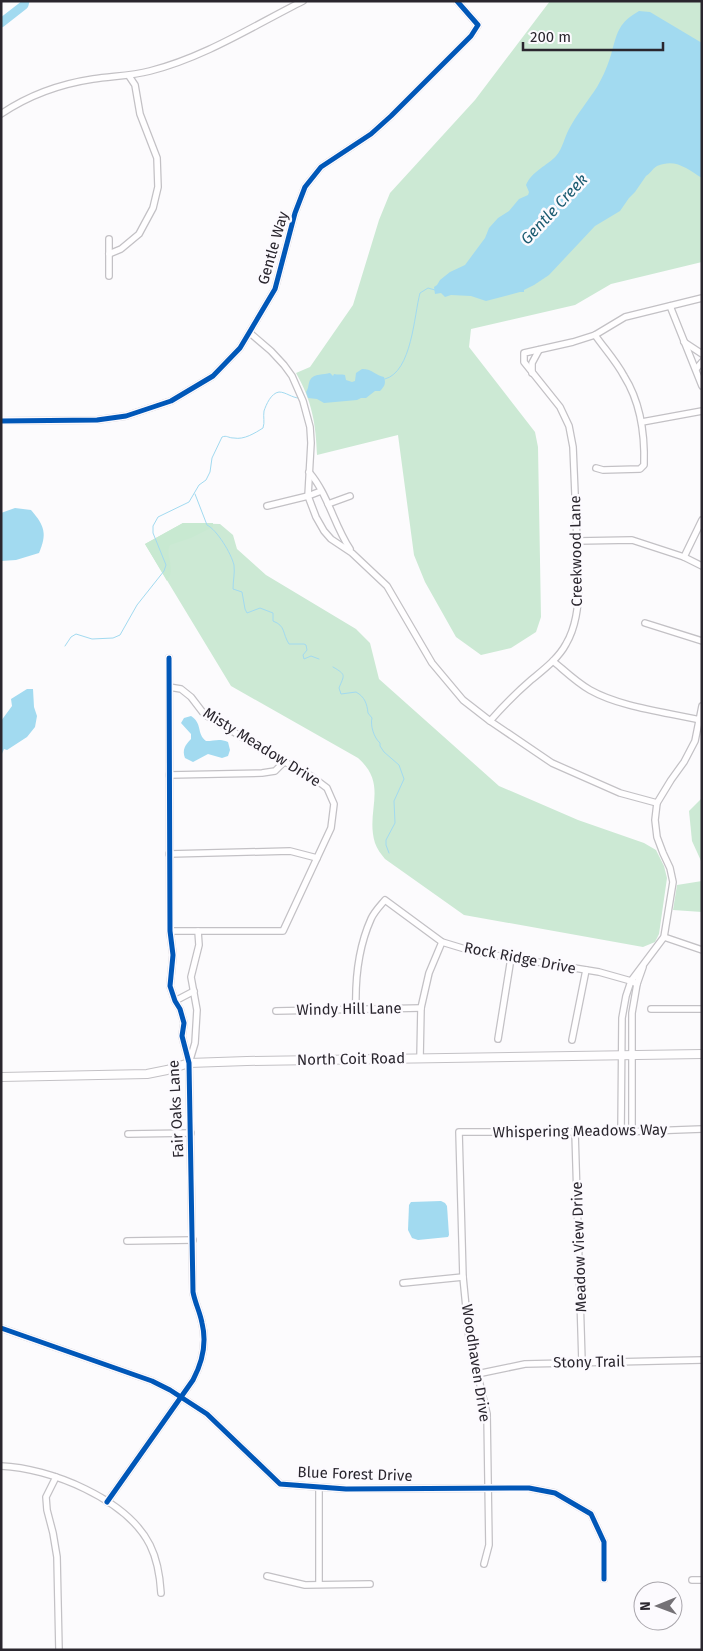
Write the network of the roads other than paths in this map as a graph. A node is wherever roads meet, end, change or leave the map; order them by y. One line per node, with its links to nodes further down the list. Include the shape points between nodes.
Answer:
1 (303, 1): 3 (street, via 180,62)
2 (457, 1): 10 (street, Gentle Way, via 478,25 471,36 391,116 371,134 321,168 305,187 295,213 276,289)
3 (130, 76): 4 (street, via 65,84 25,99); 6 (street, via 157,158 158,187 153,208 139,234)
4 (1, 114)
5 (109, 239): 6 (street)
6 (109, 254): 7 (street)
7 (109, 276)
8 (702, 298): 9 (street)
9 (670, 306): 11 (street, via 625,317); 12 (street)
10 (250, 332): 20 (street, Gentle Way, via 240,348 212,376 168,402 126,416 97,420); 23 (street, via 284,365 300,392 310,427)
11 (595, 335): 13 (street); 21 (street, via 624,375)
12 (684, 342): 14 (street); 16 (street)
13 (539, 350): 17 (street, via 532,363); 17 (street, Creekwood Lane, via 524,353 524,362)
14 (702, 354)
15 (702, 362): 16 (street)
16 (696, 369): 18 (street)
17 (532, 373): 30 (street, Creekwood Lane, via 560,407 569,426 573,447)
18 (702, 386)
19 (702, 411): 21 (street)
20 (1, 421)
21 (642, 422): 22 (street, via 644,465 640,469)
22 (596, 468)
23 (309, 472): 24 (street); 25 (street)
24 (321, 491): 25 (street); 27 (street)
25 (308, 496): 28 (street); 31 (street, via 324,531)
26 (350, 496): 27 (street)
27 (328, 504): 31 (street)
28 (267, 506)
29 (702, 520): 32 (street)
30 (577, 541): 32 (street, via 632,540); 37 (street, Creekwood Lane, via 578,608 566,646)
31 (352, 553): 41 (street, via 387,586 432,663 463,700)
32 (684, 557): 33 (street)
33 (702, 566)
34 (645, 624): 35 (street)
35 (702, 642)
36 (170, 658): 38 (street, Fair Oaks Lane)
37 (553, 661): 40 (street, via 602,696); 41 (street, Creekwood Lane)
38 (169, 687): 42 (street, Misty Meadow Drive, via 181,690 204,714); 43 (street, Fair Oaks Lane)
39 (702, 706): 40 (street)
40 (700, 720): 44 (street, via 695,741 684,762)
41 (490, 721): 44 (street, via 552,763 620,793)
42 (284, 762): 43 (street, via 274,771 262,774); 46 (street, Misty Meadow Drive, via 312,776 327,788 334,804 331,828)
43 (169, 775): 45 (street, Fair Oaks Lane)
44 (656, 803): 49 (street, via 657,837 673,882)
45 (169, 854): 46 (street, via 290,851); 47 (street, Fair Oaks Lane)
46 (317, 858): 48 (street, Misty Meadow Drive, via 283,930)
47 (170, 931): 48 (street); 58 (street, Fair Oaks Lane, via 173,955 170,986)
48 (198, 931): 57 (street, Fair Oaks Lane, via 199,945 191,977)
49 (664, 936): 51 (street); 53 (street)
50 (442, 942): 52 (street, Rock Ridge Drive); 59 (street, via 429,973); 60 (street, Rock Ridge Drive, via 384,900 371,918 358,961)
51 (702, 950)
52 (511, 958): 54 (street, Rock Ridge Drive); 66 (street)
53 (646, 961): 55 (street); 56 (street)
54 (586, 970): 55 (street, Rock Ridge Drive); 67 (street)
55 (631, 981): 56 (street, Rock Ridge Drive); 69 (street, via 622,1018)
56 (637, 984): 70 (street, via 632,1013)
57 (194, 991): 58 (street); 65 (street, Fair Oaks Lane)
58 (175, 1001): 64 (street, Fair Oaks Lane, via 184,1022)
59 (421, 1008): 60 (street, Windy Hill Lane); 71 (street)
60 (356, 1009): 63 (street, Windy Hill Lane)
61 (651, 1009): 62 (street)
62 (702, 1009)
63 (276, 1011)
64 (183, 1029): 65 (street); 72 (street, Fair Oaks Lane, via 183,1044)
65 (196, 1030): 72 (street, Fair Oaks Lane)
66 (498, 1039)
67 (572, 1040)
68 (702, 1054): 70 (street, North Coit Road)
69 (622, 1055): 70 (street, North Coit Road); 71 (street, North Coit Road); 78 (street)
70 (632, 1055): 75 (street)
71 (420, 1058): 72 (street, North Coit Road)
72 (189, 1063): 73 (street, North Coit Road, via 147,1074); 80 (street, Fair Oaks Lane)
73 (1, 1077)
74 (702, 1129): 75 (street, Whispering Meadows Way)
75 (632, 1131): 78 (street, Whispering Meadows Way)
76 (459, 1132): 77 (street, Whispering Meadows Way); 83 (street, Woodhaven Drive)
77 (576, 1132): 78 (street, Whispering Meadows Way); 87 (street, Meadow View Drive)
78 (622, 1132)
79 (128, 1134): 80 (street)
80 (191, 1134): 81 (street, Fair Oaks Lane)
81 (193, 1240): 82 (street); 89 (street, Fair Oaks Lane, via 193,1292 204,1344 198,1370)
82 (128, 1241)
83 (463, 1277): 84 (street); 88 (street, Woodhaven Drive, via 469,1338)
84 (403, 1283)
85 (1, 1328): 89 (street, Blue Forest Drive, via 152,1381)
86 (702, 1360): 87 (street, Stony Trail)
87 (582, 1362): 88 (street, Stony Trail, via 525,1364)
88 (477, 1374): 93 (street, Woodhaven Drive, via 487,1414)
89 (181, 1398): 92 (street, Blue Forest Drive, via 207,1414 280,1484); 94 (street, Fair Oaks Lane)
90 (1, 1466): 91 (street, via 34,1470)
91 (56, 1477): 94 (street); 103 (street, via 46,1498 57,1557)
92 (319, 1487): 93 (street, Blue Forest Drive, via 346,1490); 100 (street)
93 (488, 1488): 95 (street, Woodhaven Drive, via 489,1545); 97 (street, Blue Forest Drive, via 529,1488 555,1493 591,1514 604,1542)
94 (107, 1502): 102 (street, via 139,1529 149,1544 157,1562)
95 (484, 1564)
96 (268, 1576): 100 (street)
97 (604, 1578)
98 (692, 1580): 99 (street)
99 (702, 1580)
100 (319, 1584): 101 (street)
101 (370, 1584)
102 (161, 1594)
103 (59, 1650)

